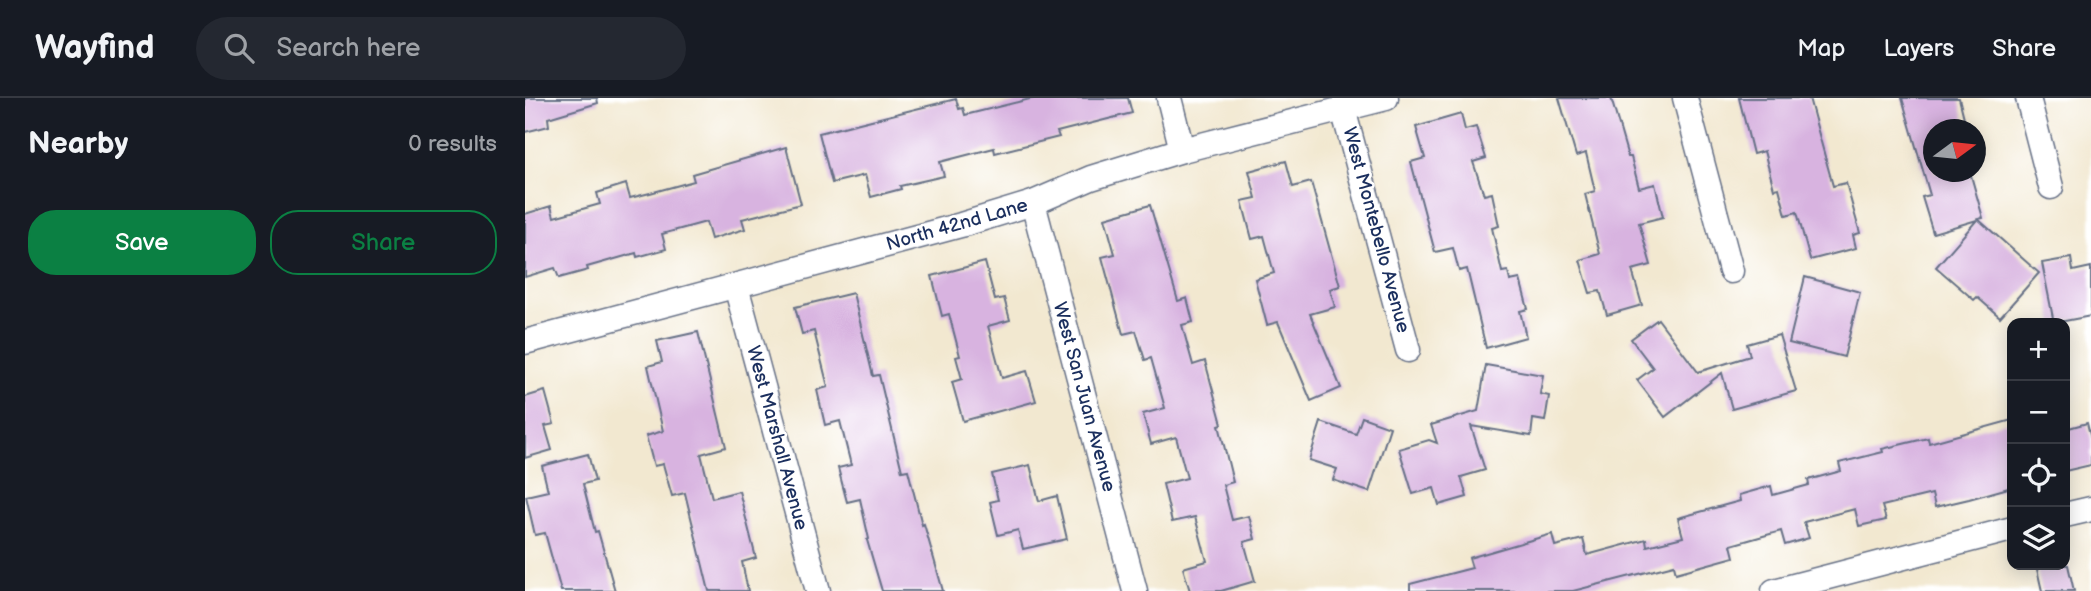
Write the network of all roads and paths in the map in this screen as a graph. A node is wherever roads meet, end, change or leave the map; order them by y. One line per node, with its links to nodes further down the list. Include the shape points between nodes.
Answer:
1 (1169, 98): 6 (street)
2 (1386, 98): 5 (street, North 42nd Lane)
3 (1685, 98): 9 (street)
4 (2028, 98): 7 (street)
5 (1343, 109): 6 (street, North 42nd Lane); 12 (street, West Montebello Avenue)
6 (1182, 150): 8 (street, North 42nd Lane, via 1091,178)
7 (2051, 187)
8 (1033, 203): 10 (street, North 42nd Lane); 17 (street, West San Juan Avenue)
9 (1731, 271)
10 (736, 286): 11 (street, North 42nd Lane); 16 (street, West Marshall Avenue)
11 (525, 342)
12 (1408, 350)
13 (2091, 509): 14 (street)
14 (2070, 514)
15 (2007, 530): 18 (street)
16 (818, 591)
17 (1135, 591)
18 (1774, 591)

